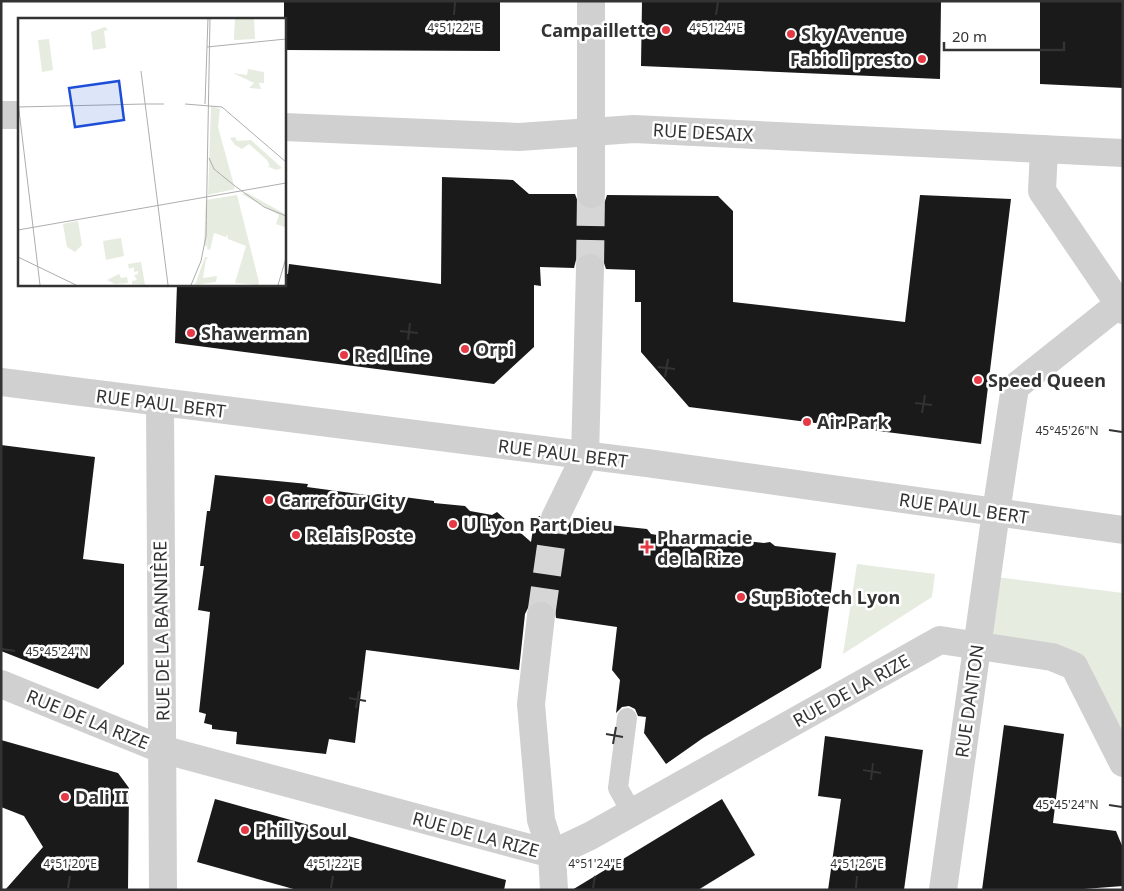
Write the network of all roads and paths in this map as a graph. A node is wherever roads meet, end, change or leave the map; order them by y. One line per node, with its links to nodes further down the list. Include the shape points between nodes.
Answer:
1 (591, 1): 5 (street)
2 (1, 114): 3 (street)
3 (18, 115)
4 (285, 127): 5 (street, RUE DESAIX, via 519,137)
5 (591, 133): 6 (street, RUE DESAIX, via 634,129); 8 (street)
6 (1044, 149): 7 (street, RUE DESAIX); 10 (street, via 1042,191)
7 (1123, 153)
8 (591, 194)
9 (590, 268): 13 (street)
10 (1121, 305): 14 (street, RUE DANTON, via 1015,387)
11 (1, 382): 12 (street, RUE PAUL BERT)
12 (160, 403): 13 (street, RUE PAUL BERT); 21 (street, RUE DE LA BANNIÈRE)
13 (585, 456): 14 (street, RUE PAUL BERT); 15 (street)
14 (996, 512): 16 (street, RUE PAUL BERT); 18 (street, RUE DANTON)
15 (555, 518)
16 (1123, 530)
17 (541, 616): 24 (street, via 531,704 541,820)
18 (976, 646): 22 (street, RUE DE LA RIZE, via 1052,657 1074,666); 23 (street, RUE DE LA RIZE, via 940,640); 27 (street, RUE DANTON)
19 (1, 684): 21 (street, RUE DE LA RIZE)
20 (627, 718): 23 (lane, via 618,788)
21 (162, 748): 24 (street, RUE DE LA RIZE); 25 (street, RUE DE LA BANNIÈRE)
22 (1123, 763)
23 (632, 813): 24 (street, RUE DE LA RIZE)
24 (552, 854): 26 (street)
25 (164, 890)
26 (554, 890)
27 (943, 890)

